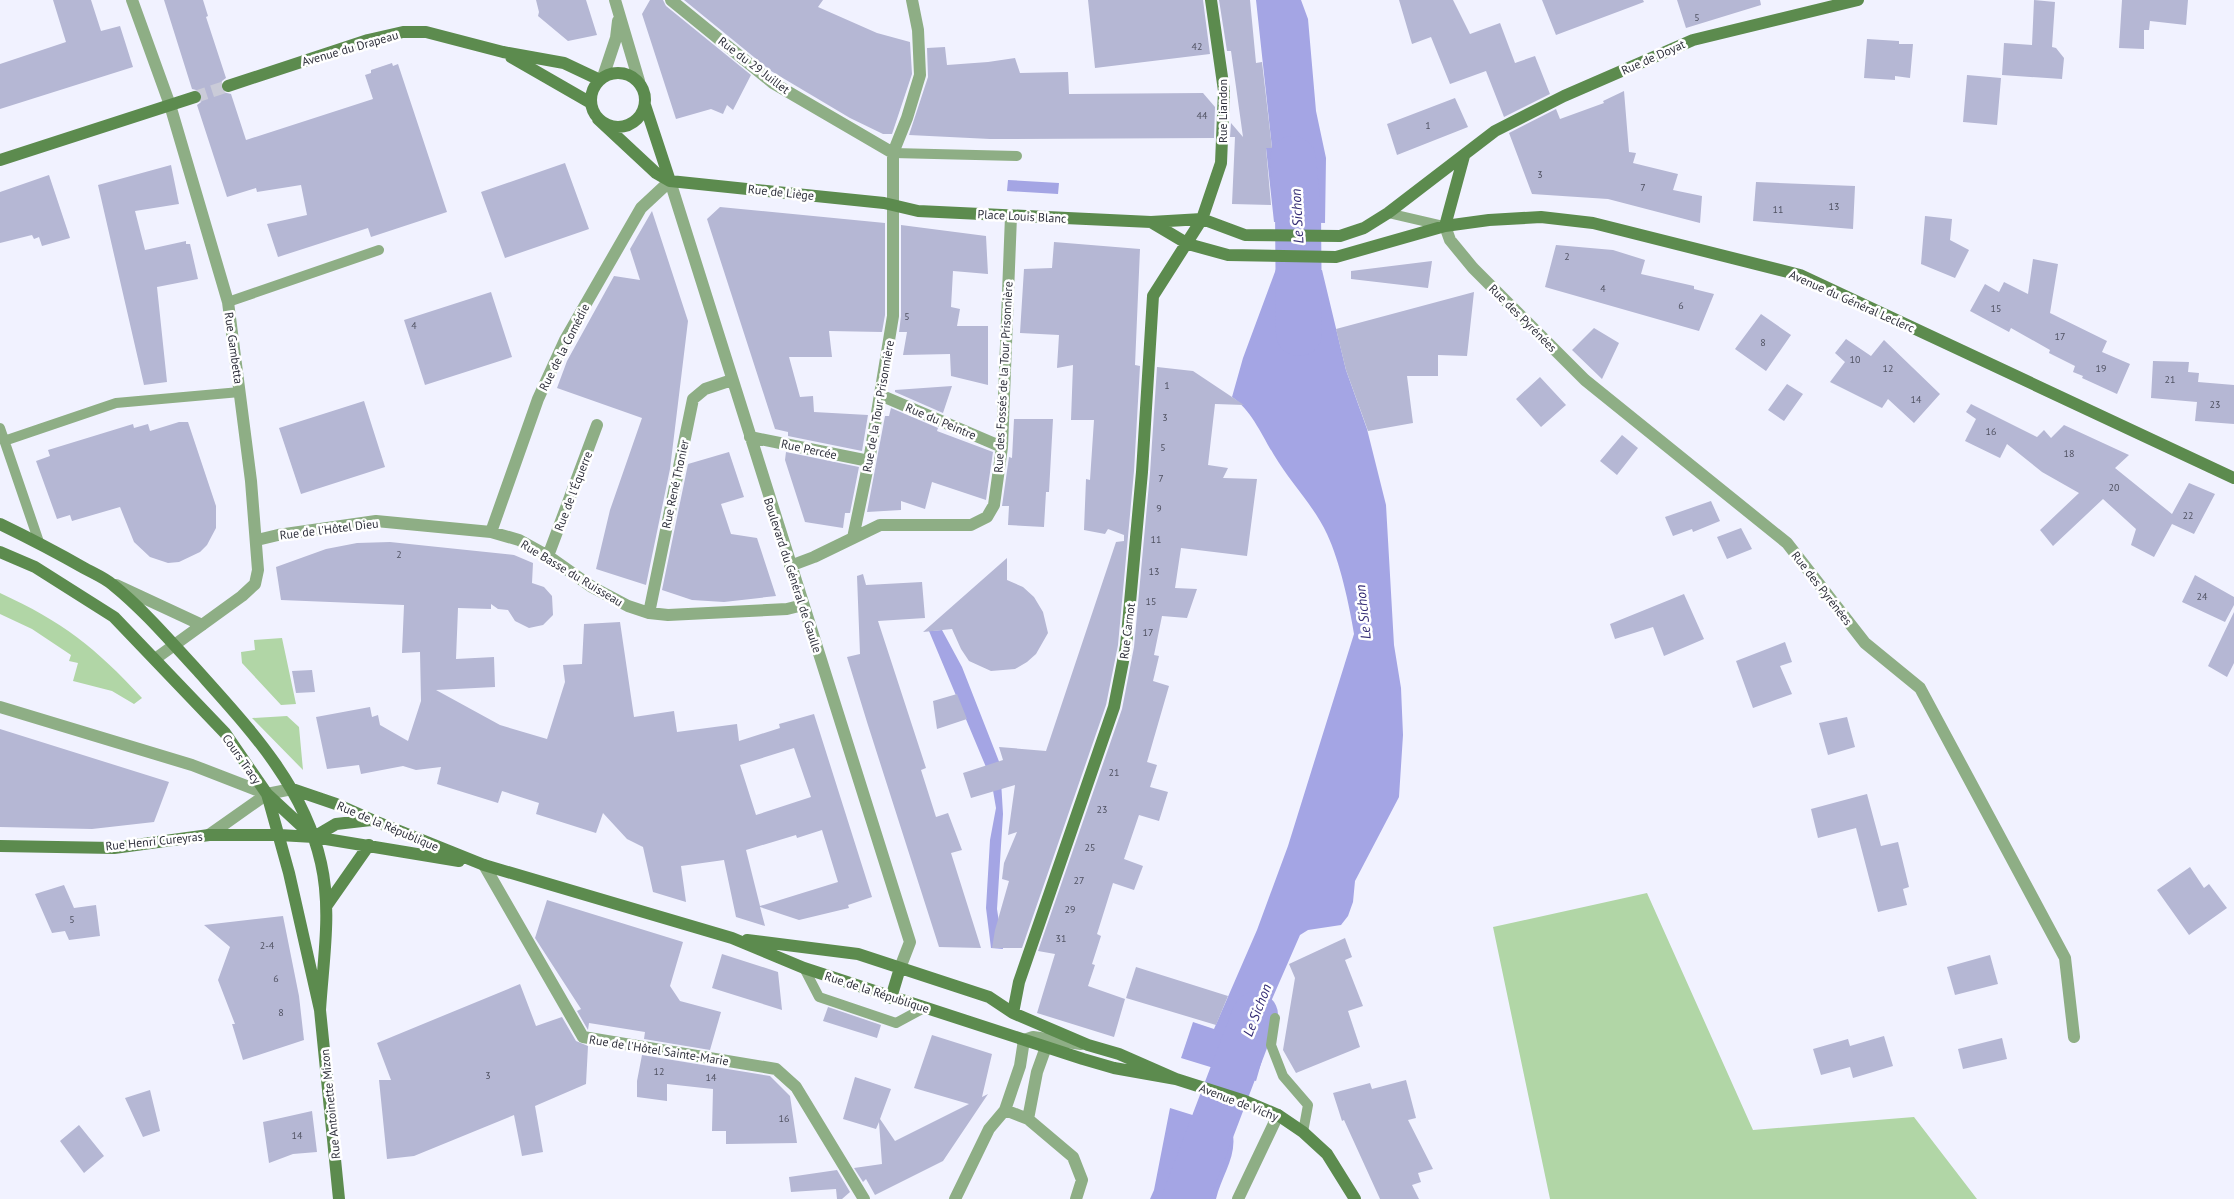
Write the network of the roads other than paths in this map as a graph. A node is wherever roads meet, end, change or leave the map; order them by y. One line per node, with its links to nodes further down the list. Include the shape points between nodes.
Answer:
1 (132, 0): 14 (street, Rue Gambetta)
2 (616, 0): 7 (street)
3 (671, 0): 17 (street, Rue du 29 Juillet, via 773,83)
4 (912, 0): 17 (street, via 918,30 920,74)
5 (1211, 0): 25 (main road, Rue Liandon, via 1224,91 1221,163)
6 (1858, 0): 19 (main road, Rue de Doyat, via 1693,40 1564,96 1495,131)
7 (619, 14): 9 (street, via 616,38); 10 (street)
8 (503, 52): 9 (main road, Avenue du Drapeau, via 564,63); 11 (main road, Avenue du Drapeau, via 426,32 403,32 368,40); 13 (main road, Avenue du Drapeau)
9 (601, 79): 10 (main road, via 615,72 624,73); 13 (main road, via 594,86)
10 (639, 82): 15 (main road, via 646,97)
11 (228, 86)
12 (195, 97): 14 (main road)
13 (591, 103): 16 (main road)
14 (170, 105): 20 (main road); 31 (street, Rue Gambetta)
15 (645, 105): 16 (main road, via 642,114 630,125 613,127); 21 (main road, Boulevard du Général de Gaulle)
16 (598, 119): 21 (main road, via 656,173)
17 (893, 154): 18 (lane); 22 (street, Rue de la Tour Prisonnière)
18 (1017, 156)
19 (1464, 156): 23 (main road, Rue de Doyat); 27 (main road)
20 (0, 160)
21 (670, 181): 22 (main road, Rue de Liège); 32 (street, Boulevard du Général de Gaulle); 43 (street, Rue de la Comédie, via 641,208 565,340 538,399)
22 (892, 205): 24 (main road, Place Louis Blanc, via 918,211); 34 (street, Rue de la Tour Prisonnière, via 893,316)
23 (1388, 213): 25 (main road, Rue de Doyat, via 1364,228 1340,236 1245,235); 27 (lane)
24 (1011, 216): 26 (main road, Place Louis Blanc); 39 (street, Rue des Fossés de la Tour Prisonnière)
25 (1202, 219): 26 (main road, Place Louis Blanc); 28 (main road, Rue Liandon)
26 (1151, 222): 28 (main road, Place Louis Blanc)
27 (1445, 226): 30 (main road, Avenue du Général Leclerc); 41 (main road, Avenue du Général Leclerc, via 1541,218 1593,223 1800,275); 75 (street, Rue des Pyrénées, via 1450,240 1473,268 1585,380 1788,544 1865,643 1920,688 2065,958)
28 (1188, 244): 30 (main road, Place Louis Blanc, via 1228,255); 73 (main road, Rue Carnot, via 1153,296 1142,472 1126,646 1114,708 1019,982)
29 (380, 250): 31 (lane)
30 (1336, 257)
31 (228, 302): 33 (street, Rue Gambetta)
32 (732, 380): 37 (street, Boulevard du Général de Gaulle); 52 (street, Rue René Thonier, via 705,389 693,399)
33 (240, 392): 38 (lane, via 116,403); 45 (street, Rue Gambetta)
34 (880, 395): 39 (street, Rue du Peintre); 40 (street, Rue de la Tour Prisonnière)
35 (598, 425): 48 (street, Rue de l'Équerre)
36 (0, 428): 38 (lane)
37 (750, 437): 40 (street, Rue Percée); 49 (street, Boulevard du Général de Gaulle)
38 (4, 441): 46 (lane)
39 (1002, 447): 44 (street, Rue des Fossés de la Tour Prisonnière, via 994,505 987,517 972,525 880,525)
40 (869, 461): 44 (street, Rue de la Tour Prisonnière)
41 (2234, 478)
42 (0, 524): 46 (main road, Cours Tracy)
43 (491, 532): 45 (street, Rue de l'Hôtel Dieu, via 376,521); 48 (street, Rue Basse du Ruisseau, via 519,540)
44 (853, 538): 49 (street)
45 (257, 540): 53 (street, Rue Gambetta, via 255,584)
46 (39, 542): 50 (main road, Cours Tracy)
47 (0, 552): 55 (main road, Cours Tracy, via 34,567 114,617)
48 (548, 556): 52 (street, Rue Basse du Ruisseau, via 592,587)
49 (790, 566): 51 (street, Boulevard du Général de Gaulle)
50 (112, 584): 53 (street); 54 (main road, Cours Tracy)
51 (803, 605): 52 (street, Rue Basse du Ruisseau, via 787,609 668,615); 69 (street, Boulevard du Général de Gaulle, via 910,942)
52 (649, 613)
53 (202, 625): 54 (street, Rue Gambetta)
54 (174, 645): 55 (street, Rue Gambetta); 57 (main road, Cours Tracy, via 263,746)
55 (155, 659): 58 (main road, Cours Tracy, via 224,733)
56 (0, 708): 58 (street, Cours Tracy, via 192,765)
57 (292, 789): 58 (street); 59 (main road, Rue de la République); 62 (main road, Cours Tracy)
58 (267, 794): 60 (street); 61 (main road, Rue Antoinette Mizon); 62 (main road)
59 (372, 820): 62 (main road, via 336,824); 65 (main road, Rue de la République)
60 (209, 835): 61 (main road, Rue Henri Cureyras); 63 (main road, Rue Henri Cureyras, via 114,848)
61 (279, 835): 62 (main road, Rue Henri Cureyras); 72 (main road, Rue Antoinette Mizon)
62 (314, 837): 64 (main road, Rue de la République); 66 (main road, Rue Antoinette Mizon)
63 (0, 846)
64 (369, 846): 65 (main road, Rue de la République); 66 (main road)
65 (484, 865): 67 (main road, Rue de la République); 85 (street, Rue de l'Hôtel Sainte-Marie, via 583,1037 776,1069 796,1087)
66 (327, 905): 72 (main road, Rue Antoinette Mizon)
67 (732, 938): 68 (main road, Rue de la République); 69 (main road, Rue de la République, via 858,954)
68 (804, 968): 70 (main road, Rue de la République); 71 (lane, via 819,997 896,1024)
69 (900, 968): 70 (main road); 73 (main road, Rue de la République, via 989,997)
70 (892, 998): 71 (main road, Rue de la République)
71 (924, 1008): 76 (main road, Rue de la République)
72 (320, 1010): 84 (main road, Rue Antoinette Mizon)
73 (1013, 1013): 76 (main road); 77 (main road, Avenue de Vichy)
74 (1275, 1018): 83 (lane, via 1271,1044 1282,1076 1308,1105)
75 (2074, 1037)
76 (1029, 1039): 77 (street); 78 (main road, Avenue de Vichy); 80 (street)
77 (1088, 1045): 79 (main road, Avenue de Vichy, via 1119,1054)
78 (1046, 1047): 79 (main road, Avenue de Vichy, via 1114,1068); 82 (street, via 1037,1072)
79 (1176, 1079): 81 (main road, Avenue de Vichy)
80 (1005, 1110): 82 (street); 86 (street, via 989,1129)
81 (1278, 1115): 83 (main road, Avenue de Vichy); 88 (street)
82 (1028, 1119): 87 (street, via 1073,1157 1082,1180)
83 (1303, 1132): 89 (main road, Avenue de Vichy, via 1327,1154)
84 (339, 1199)
85 (864, 1199)
86 (955, 1199)
87 (1076, 1199)
88 (1238, 1199)
89 (1355, 1199)

